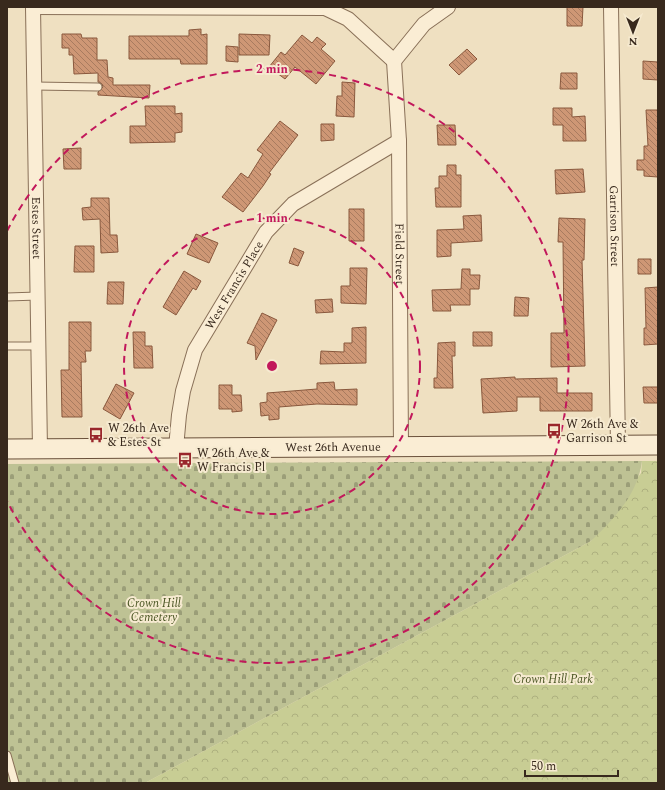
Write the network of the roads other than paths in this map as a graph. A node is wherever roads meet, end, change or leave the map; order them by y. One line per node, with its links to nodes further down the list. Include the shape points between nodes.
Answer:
1 (33, 7): 4 (street); 6 (street, Estes Street)
2 (448, 7): 5 (street, via 424,24)
3 (611, 7): 14 (street, Garrison Street)
4 (325, 8): 5 (street, via 348,20)
5 (394, 62): 8 (street, Field Street)
6 (34, 86): 7 (lane); 9 (street, Estes Street)
7 (98, 87)
8 (399, 141): 15 (street, Field Street); 16 (street, West Francis Place, via 293,204 266,232 195,350 183,391)
9 (38, 296): 10 (lane); 12 (street, Estes Street)
10 (7, 297)
11 (7, 346): 12 (lane)
12 (39, 346): 18 (street, Estes Street)
13 (658, 445): 14 (street, West 26th Avenue)
14 (618, 446): 15 (street, West 26th Avenue)
15 (401, 447): 16 (street, West 26th Avenue)
16 (176, 448): 18 (street, West 26th Avenue)
17 (7, 449): 18 (street, West 26th Avenue)
18 (40, 449)
19 (7, 755): 20 (lane)
20 (15, 783)

